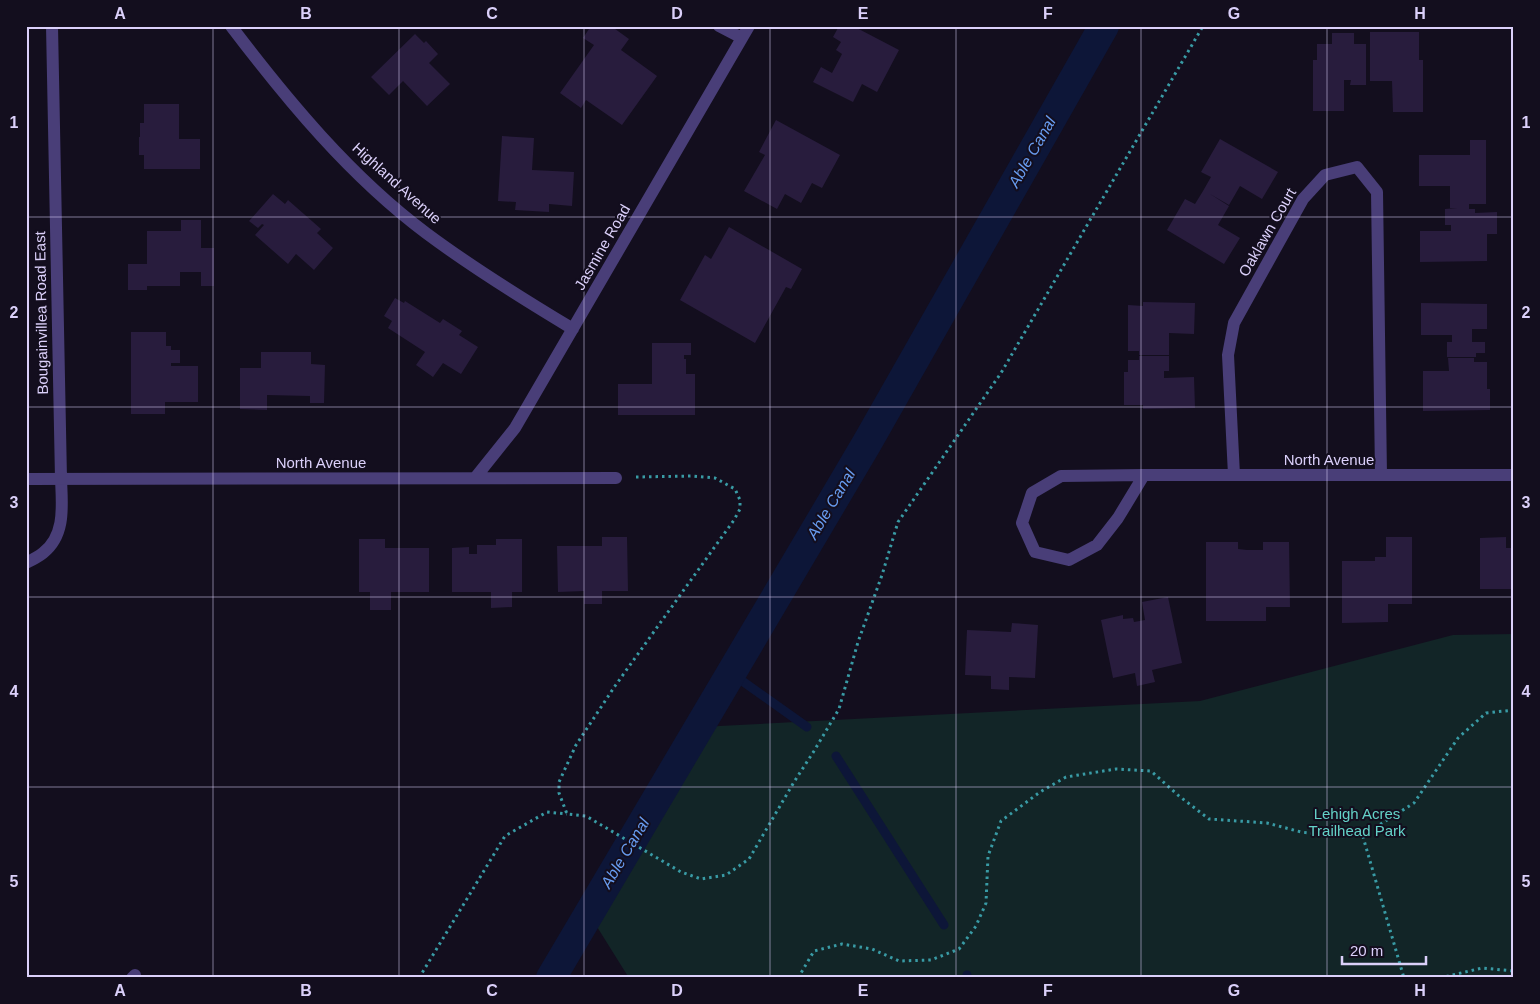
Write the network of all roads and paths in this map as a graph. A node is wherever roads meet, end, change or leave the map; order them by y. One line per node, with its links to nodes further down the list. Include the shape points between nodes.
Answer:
1 (52, 26): 15 (street, Bougainvillea Road East)
2 (231, 26): 7 (street, Highland Avenue, via 316,131 372,186 425,232 500,285)
3 (719, 26): 6 (street)
4 (749, 26): 6 (street, Jasmine Road)
5 (1202, 26): 18 (path, via 1001,374 898,522 839,709 749,859 726,875 701,878 681,872 586,816)
6 (742, 38): 7 (street, Jasmine Road)
7 (573, 329): 12 (street, Jasmine Road, via 515,428)
8 (1234, 474): 9 (street, North Avenue); 10 (street, North Avenue); 10 (street, Oaklawn Court, via 1228,355 1234,323 1303,198 1326,175 1357,167 1377,192)
9 (1144, 475): 9 (street, North Avenue, via 1061,476 1032,493 1022,523 1035,552 1069,560 1097,545)
10 (1380, 475): 11 (street, North Avenue)
11 (1514, 475)
12 (475, 478): 13 (street, North Avenue); 15 (street, North Avenue)
13 (616, 478): 18 (path, via 715,478 735,489 740,509 576,745 559,782)
14 (26, 479): 15 (street, North Avenue)
15 (61, 479): 16 (street, Bougainvillea Road East, via 62,518 58,535 44,552)
16 (26, 563)
17 (1514, 710): 19 (path, via 1486,713 1458,738 1414,803 1376,826)
18 (567, 814): 21 (path, via 547,812 505,836)
19 (1361, 830): 22 (path, via 1335,836 1267,823 1209,818 1151,771 1116,770 1066,777 1001,821 988,856 986,903 976,926 959,949 931,960 899,961 872,949 842,944 814,951); 23 (path)
20 (1514, 971): 24 (path, via 1482,968)
21 (419, 978)
22 (798, 978)
23 (1404, 978)
24 (1440, 978)

